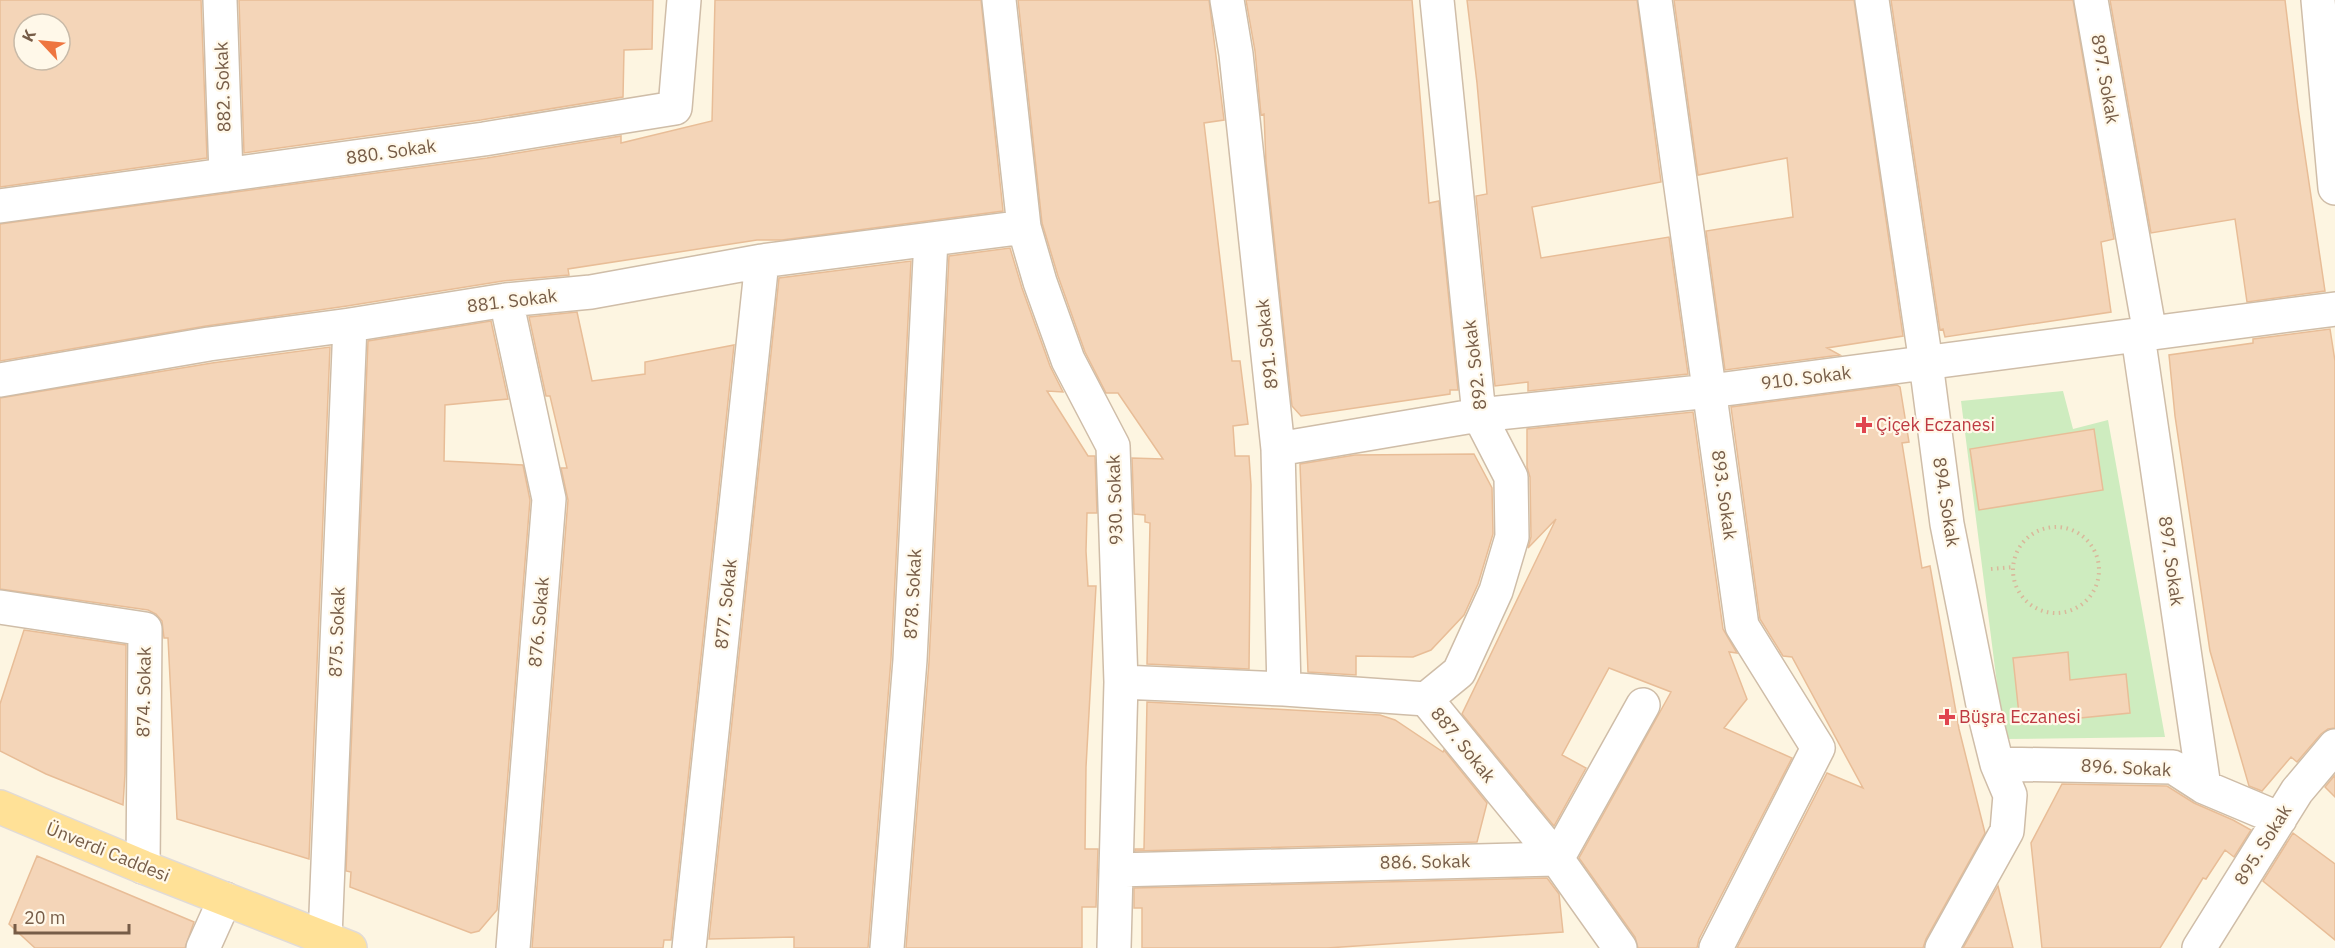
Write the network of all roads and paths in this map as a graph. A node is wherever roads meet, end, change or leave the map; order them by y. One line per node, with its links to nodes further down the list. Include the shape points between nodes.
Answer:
1 (220, 0): 10 (street, 882. Sokak)
2 (684, 0): 10 (street, 880. Sokak, via 675,108)
3 (999, 0): 13 (street, 930. Sokak)
4 (1227, 0): 24 (street, 891. Sokak)
5 (1437, 0): 23 (street, 892. Sokak)
6 (1655, 0): 22 (street, 893. Sokak)
7 (1872, 0): 20 (street, 894. Sokak)
8 (2091, 0): 19 (street, 897. Sokak)
9 (2318, 0): 11 (street)
10 (226, 175): 12 (street, 880. Sokak)
11 (2335, 188)
12 (0, 206)
13 (1024, 227): 14 (street, 881. Sokak); 27 (street, 930. Sokak, via 1068,360 1113,446)
14 (931, 239): 15 (street, 881. Sokak); 44 (street, 878. Sokak, via 910,660)
15 (762, 261): 16 (street, 881. Sokak, via 591,292); 43 (street, 877. Sokak)
16 (506, 300): 18 (street, 881. Sokak); 42 (street, 876. Sokak, via 549,499)
17 (2335, 309): 19 (street, 910. Sokak)
18 (350, 325): 21 (street, 881. Sokak, via 209,344); 40 (street, 875. Sokak)
19 (2144, 335): 20 (street, 910. Sokak); 33 (street, 897. Sokak)
20 (1926, 363): 22 (street, 910. Sokak); 32 (street, 894. Sokak, via 1947,524)
21 (0, 380)
22 (1710, 391): 23 (street, 910. Sokak); 47 (street, 893. Sokak, via 1742,626 1818,748)
23 (1479, 415): 24 (street, 910. Sokak); 29 (street, 892. Sokak, via 1511,477 1512,537 1496,591 1459,672)
24 (1278, 448): 28 (street, 891. Sokak)
25 (2099, 562): 25 (path, via 2084,537 2057,527 2043,530 2021,546 2013,573 2016,587 2029,603 2047,612 2061,613 2086,602 2095,590)
26 (0, 607): 37 (street, 874. Sokak, via 145,629)
27 (1121, 682): 28 (street, 887. Sokak); 38 (street, 930. Sokak)
28 (1284, 689): 29 (street, 887. Sokak)
29 (1426, 699): 36 (street, 887. Sokak)
30 (1643, 705): 36 (street)
31 (2335, 746): 35 (street, 895. Sokak, via 2297,790)
32 (1997, 764): 33 (street, 896. Sokak, via 2174,767); 48 (street, 894. Sokak, via 2010,795 2007,831)
33 (2205, 787): 35 (street, 896. Sokak)
34 (0, 807): 37 (main road, Ünverdi Caddesi)
35 (2280, 819): 49 (street, 895. Sokak)
36 (1557, 859): 38 (street, 886. Sokak); 46 (street, 887. Sokak)
37 (143, 867): 39 (main road, Ünverdi Caddesi)
38 (1116, 870): 45 (street, 930. Sokak)
39 (225, 899): 40 (main road, Ünverdi Caddesi); 41 (street)
40 (337, 943)
41 (203, 948)
42 (513, 948)
43 (689, 948)
44 (887, 948)
45 (1114, 948)
46 (1620, 948)
47 (1716, 948)
48 (1942, 948)
49 (2199, 948)

